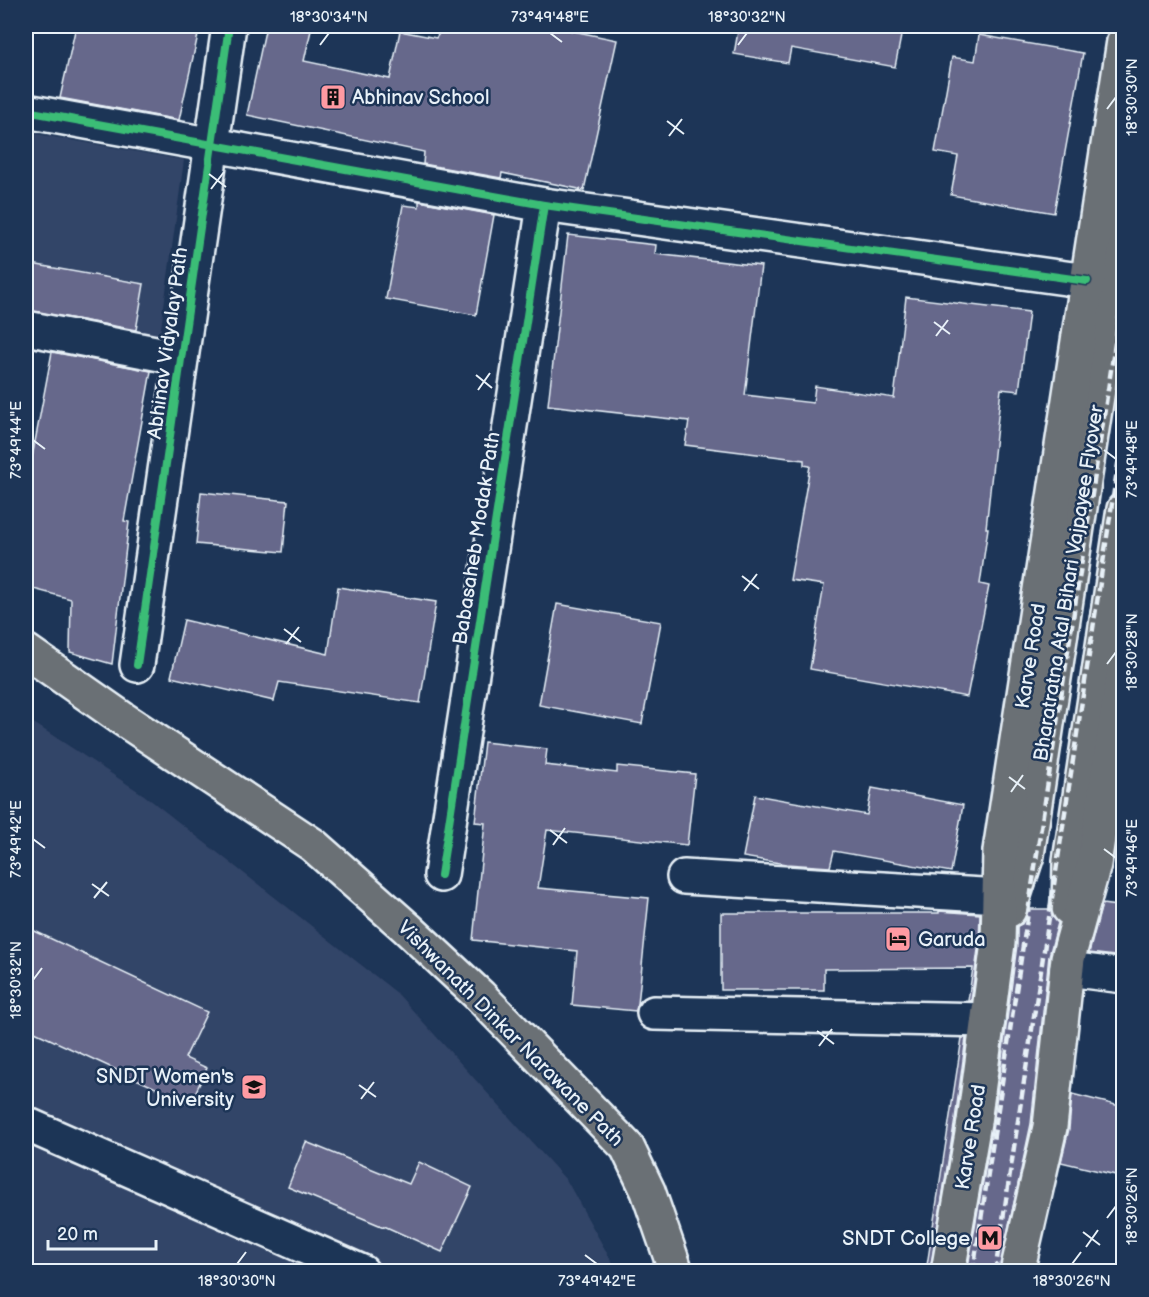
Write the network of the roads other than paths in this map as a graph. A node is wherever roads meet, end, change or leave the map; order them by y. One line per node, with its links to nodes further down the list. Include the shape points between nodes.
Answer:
1 (229, 26): 4 (street, Abhinav Vidyalay Path)
2 (1124, 41): 7 (main road, Karve Road)
3 (26, 111): 4 (street)
4 (212, 145): 5 (street); 9 (street, Abhinav Vidyalay Path)
5 (544, 205): 7 (street); 15 (street, Babasaheb Modak Path)
6 (1124, 219): 18 (main road, Bharatratna Atal Bihari Vajpayee Flyover, via 1027,855)
7 (1087, 281): 17 (main road, Karve Road, via 1000,851)
8 (26, 328): 9 (street)
9 (181, 358): 12 (street, Abhinav Vidyalay Path)
10 (1124, 508): 19 (main road, via 1070,861)
11 (26, 651): 25 (main road, Vishwanath Dinkar Narawane Path, via 313,845 480,996 627,1147 648,1191)
12 (137, 665)
13 (1124, 670): 14 (main road)
14 (1113, 812): 19 (main road, via 1094,864)
15 (441, 875)
16 (684, 877): 17 (street)
17 (999, 896): 18 (main road, Karve Road)
18 (998, 943): 22 (main road, Karve Road)
19 (1067, 964): 20 (street); 27 (main road, via 1050,1127)
20 (1124, 976)
21 (654, 1013): 22 (street)
22 (988, 1020): 26 (main road, Karve Road)
23 (26, 1124): 24 (street)
24 (362, 1272)
25 (676, 1272)
26 (948, 1272)
27 (1017, 1272)

